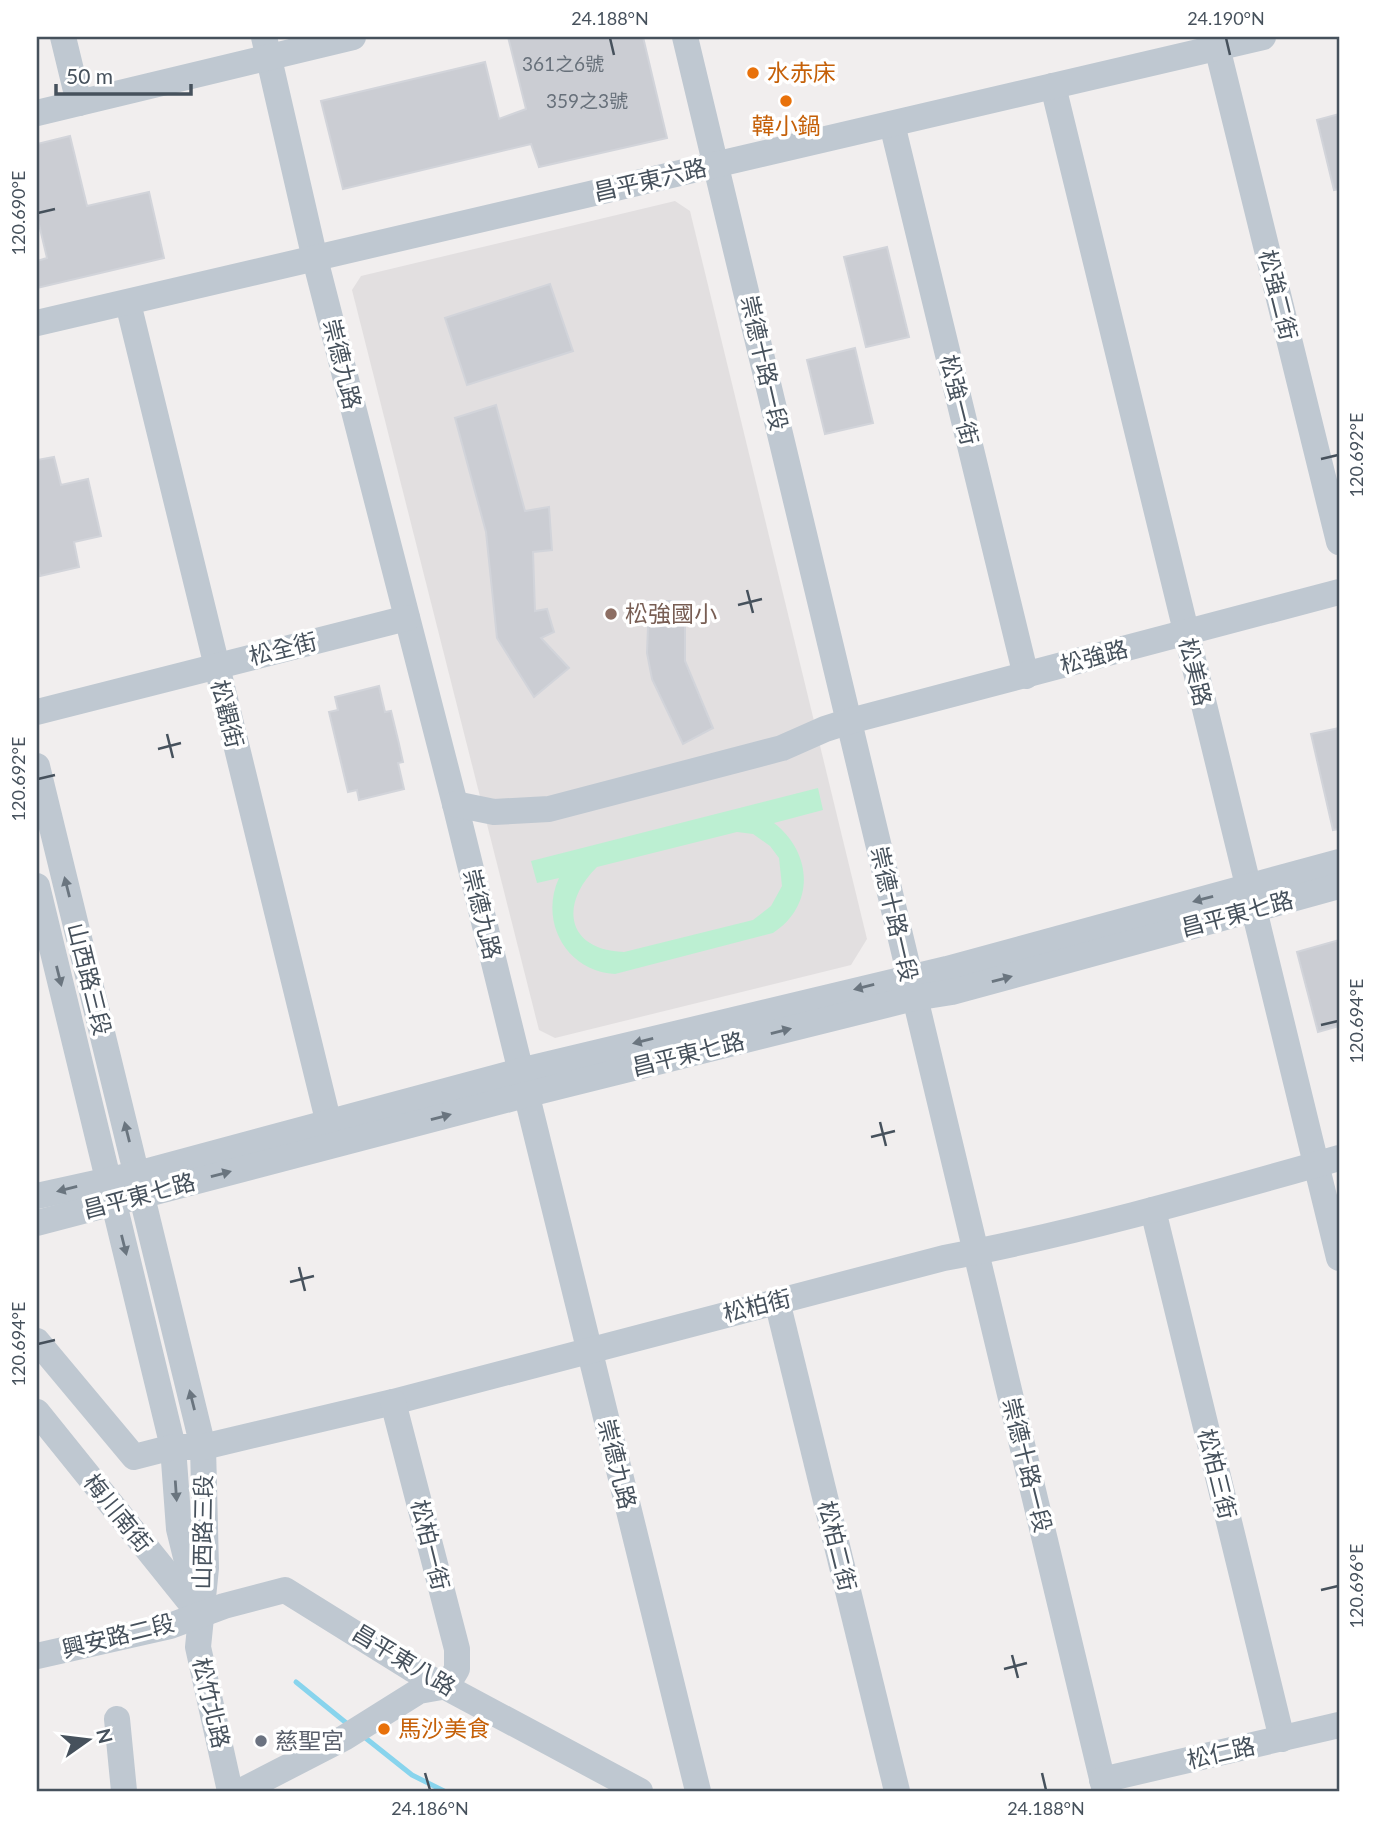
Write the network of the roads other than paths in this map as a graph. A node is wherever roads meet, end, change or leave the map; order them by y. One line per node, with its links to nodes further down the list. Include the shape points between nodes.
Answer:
1 (63, 37): 8 (street)
2 (353, 37): 5 (street)
3 (685, 37): 11 (street, 崇德十路一段)
4 (1263, 37): 6 (street, 昌平東六路)
5 (266, 46): 8 (street); 12 (street, 崇德九路)
6 (1217, 47): 7 (street, 昌平東六路); 15 (street, 松強二街)
7 (1053, 86): 10 (street, 昌平東六路); 18 (street, 松美路)
8 (79, 103): 9 (street)
9 (37, 113)
10 (892, 124): 11 (street, 昌平東六路); 20 (street, 松強一街)
11 (716, 164): 12 (street, 昌平東六路); 22 (street, 崇德十路一段)
12 (315, 259): 13 (street, 昌平東六路); 17 (street, 崇德九路)
13 (128, 303): 14 (street, 昌平東六路); 19 (street, 松觀街)
14 (37, 323)
15 (1339, 542)
16 (1339, 592): 18 (street, 松強路)
17 (407, 618): 19 (street, 松全街); 24 (street, 崇德九路)
18 (1185, 633): 20 (street, 松強路); 28 (street, 松美路)
19 (216, 666): 21 (street, 松全街); 31 (street, 松觀街)
20 (1026, 676): 22 (street, 松強路)
21 (37, 712)
22 (849, 722): 24 (street, 松強路, via 782,748 549,809 494,813); 29 (street, 崇德十路一段)
23 (37, 766): 33 (street, 山西路三段, one-way to 23)
24 (455, 804): 30 (street, 崇德九路)
25 (1339, 862): 28 (street, 昌平東七路)
26 (37, 886): 34 (street, 山西路三段, one-way to 34)
27 (1339, 886): 28 (street, 昌平東七路)
28 (1250, 898): 29 (street, 昌平東七路, via 947,969); 32 (street, 松美路)
29 (911, 987): 30 (street, 昌平東七路); 38 (street, 崇德十路一段)
30 (522, 1083): 31 (street, 昌平東七路); 33 (street, 昌平東七路, one-way to 30); 42 (street, 崇德九路)
31 (329, 1124): 33 (street, 昌平東七路)
32 (1328, 1161): 36 (street, 松柏街); 39 (street, 松美路)
33 (140, 1184): 34 (street, 昌平東七路); 46 (street, 山西路三段, one-way to 33)
34 (111, 1191): 35 (street, 昌平東七路, one-way to 35); 37 (street, 昌平東七路); 45 (street, 山西路三段, one-way to 45)
35 (37, 1196)
36 (1153, 1210): 38 (street, 松柏街); 52 (street, 松柏三街)
37 (37, 1223)
38 (976, 1252): 40 (street, 松柏街); 53 (street, 崇德十路一段)
39 (1339, 1258)
40 (777, 1301): 42 (street, 松柏街); 59 (street, 松柏二街)
41 (37, 1341): 45 (street, via 134,1457)
42 (589, 1349): 43 (street, 松柏街); 58 (street, 崇德九路)
43 (393, 1402): 46 (street, 松柏街); 49 (street, 松柏一街, via 457,1649 457,1669)
44 (37, 1412): 47 (street, 梅川南街)
45 (173, 1447): 46 (street, 松柏街); 47 (street, 山西路三段, one-way to 47, via 179,1529)
46 (203, 1447): 47 (street, 山西路三段, via 206,1567)
47 (199, 1614): 48 (street, 興安路二段, via 170,1626); 49 (street, 昌平東八路, via 285,1590); 55 (street, 松竹北路, via 198,1647)
48 (37, 1657)
49 (447, 1686): 56 (street, via 419,1691 344,1738); 57 (street, 昌平東八路)
50 (117, 1719): 54 (street)
51 (1339, 1725): 52 (street, 松仁路)
52 (1282, 1739): 53 (street, 松仁路)
53 (1104, 1786)
54 (124, 1791)
55 (230, 1791)
56 (241, 1791)
57 (640, 1791)
58 (698, 1791)
59 (897, 1791)

